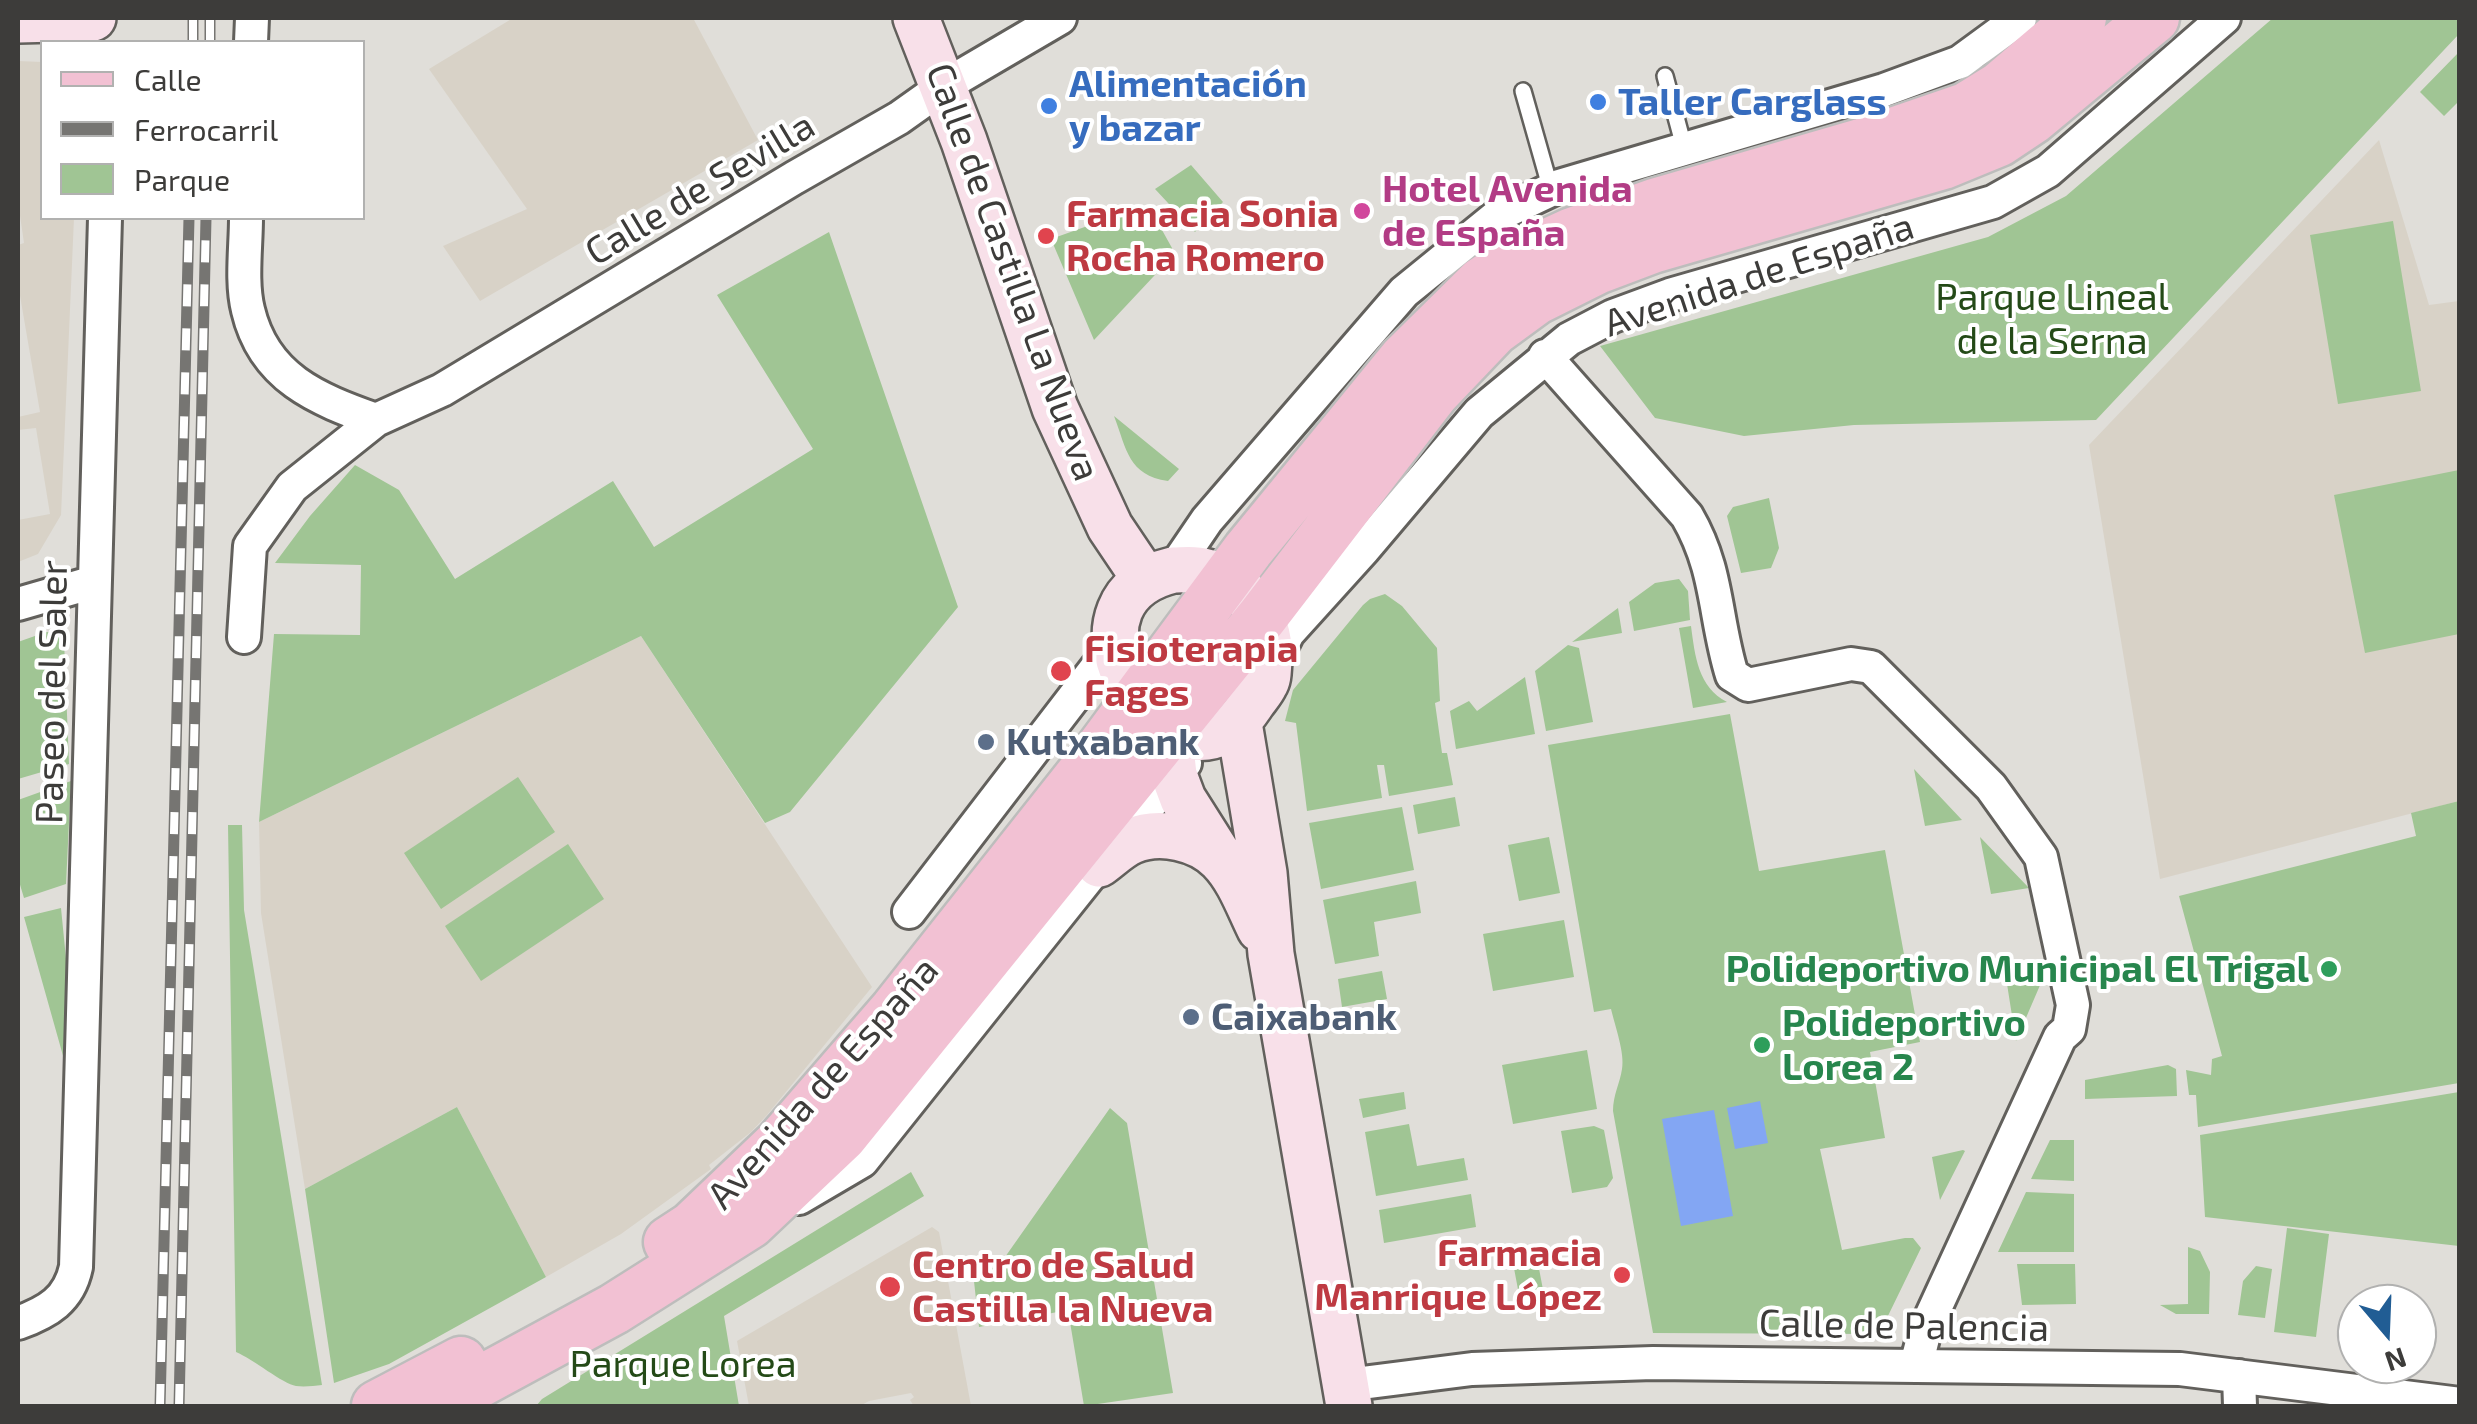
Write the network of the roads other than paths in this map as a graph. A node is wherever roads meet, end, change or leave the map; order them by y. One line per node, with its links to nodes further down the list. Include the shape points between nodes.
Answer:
1 (93, 18): 8 (street)
2 (916, 18): 10 (street, Calle de Castilla La Nueva)
3 (1060, 18): 10 (street, Calle de Sevilla)
4 (2020, 18): 12 (street, via 1960,62)
5 (2082, 18): 19 (main road, Avenida de España, via 1966,108 1654,204 1522,256 1481,284 1404,359)
6 (2154, 18): 22 (main road, Avenida de España, via 1999,140 1943,164 1652,248 1535,300 1494,330 1434,392)
7 (2224, 18): 16 (street, Avenida de España, via 2048,172 1993,202 1670,296 1613,316)
8 (18, 20)
9 (1665, 76): 12 (lane)
10 (944, 86): 17 (street, Calle de Sevilla, via 442,390); 18 (street, Calle de Castilla La Nueva, via 1055,408 1110,527)
11 (1523, 91): 13 (lane)
12 (1684, 148): 13 (street)
13 (1551, 190): 18 (street, via 1500,214 1404,292)
14 (105, 220): 20 (street, Paseo del Saler)
15 (246, 220): 17 (street, via 247,308 261,346 294,383 320,400)
16 (1545, 356): 25 (street, Avenida de España, via 1479,412 1288,633); 33 (street, via 1686,516 1704,546 1732,675 1748,685 1851,664 1870,668 1991,788 2041,857 2073,1005 2069,1028 1925,1330)
17 (376, 420): 24 (street, Calle de Sevilla, via 292,487 250,546)
18 (1159, 574): 19 (street, via 1202,570); 23 (street, via 1127,593)
19 (1229, 580): 22 (street); 26 (main road, Avenida de España)
20 (94, 582): 21 (street); 32 (street, Paseo del Saler, via 76,1268 71,1288 53,1308)
21 (18, 604)
22 (1262, 617): 25 (street, via 1270,649); 26 (main road, Avenida de España)
23 (1114, 624): 26 (street, via 1119,660); 29 (street, Avenida de España, via 1101,662)
24 (244, 636)
25 (1267, 682): 26 (street, Avenida de España)
26 (1186, 733): 27 (street, via 1183,800); 28 (street, Avenida de España); 30 (street, via 1264,873); 31 (main road, Avenida de España, via 842,1136); 37 (main road, Avenida de España, via 895,1010 779,1144 692,1227)
27 (1221, 859): 28 (street, via 1182,838 1158,836 1132,841); 30 (street)
28 (1099, 864): 31 (street, Avenida de España, via 862,1161)
29 (909, 912)
30 (1272, 954): 35 (street)
31 (750, 1224): 38 (main road, Avenida de España, via 614,1310)
32 (18, 1322)
33 (1916, 1366): 34 (street, Calle de Palencia, via 2180,1370); 35 (street, Calle de Palencia, via 1472,1369)
34 (2240, 1391): 36 (street, Calle de Palencia)
35 (1348, 1396)
36 (2460, 1404)
37 (376, 1406)
38 (435, 1406)

